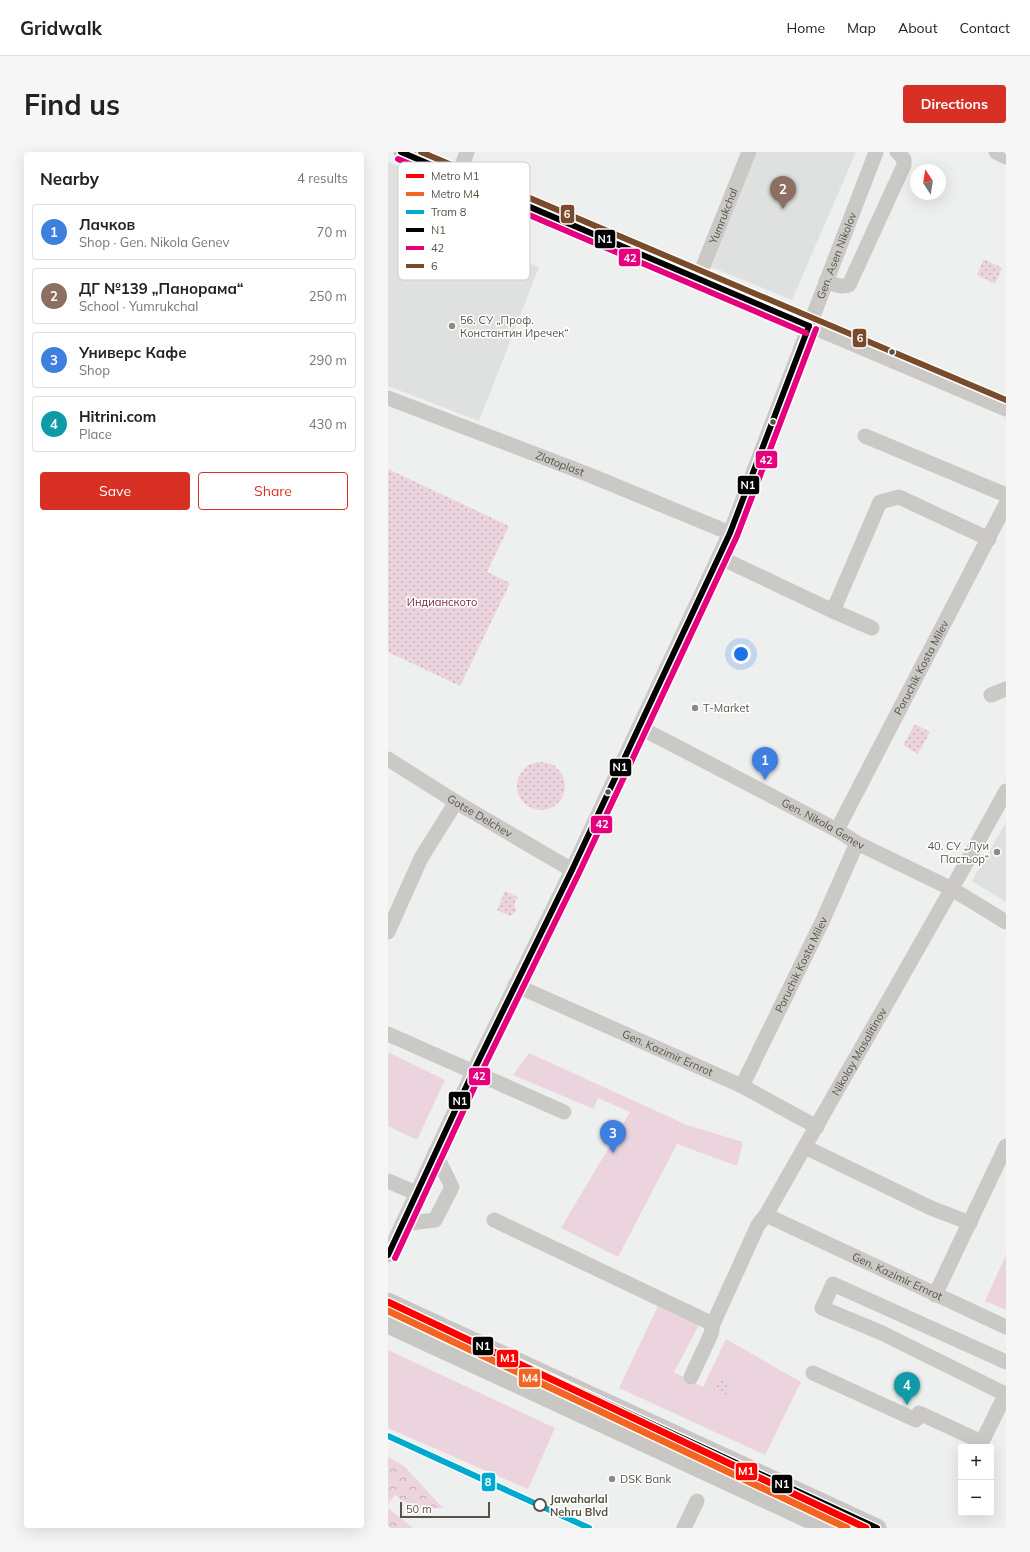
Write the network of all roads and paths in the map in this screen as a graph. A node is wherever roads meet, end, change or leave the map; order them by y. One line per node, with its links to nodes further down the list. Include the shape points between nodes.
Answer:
1 (401, 152): 8 (street)
2 (467, 152): 9 (street)
3 (749, 152): 11 (street, Yumrukchal)
4 (876, 152): 12 (street, Gen. Asen Nikolov)
5 (897, 152): 12 (street, via 904,159 904,165 849,285 844,287)
6 (996, 152): 7 (street)
7 (1006, 157)
8 (425, 162)
9 (463, 162)
10 (530, 207): 11 (street)
11 (698, 279): 13 (street)
12 (826, 281): 13 (street, Gen. Asen Nikolov)
13 (809, 326): 15 (street); 19 (street, Gen. Asen Nikolov)
14 (388, 398): 19 (street, Zlatoplast, via 587,474)
15 (1006, 409)
16 (865, 436): 17 (street)
17 (1006, 496)
18 (1006, 504): 20 (street, Poruchik Kosta Milev)
19 (730, 533): 21 (street, Gen. Asen Nikolov)
20 (989, 539): 22 (street, via 899,497 880,502); 30 (street, Poruchik Kosta Milev)
21 (719, 557): 22 (street); 26 (street, Gen. Asen Nikolov)
22 (833, 611): 23 (street)
23 (872, 628)
24 (1006, 689): 25 (street)
25 (991, 695)
26 (639, 727): 30 (street, Gen. Nikola Genev); 32 (street, Gen. Asen Nikolov)
27 (388, 759): 29 (street, Gotse Delchev)
28 (1006, 791): 33 (street, Nikolay Masalitinov)
29 (456, 802): 32 (street, Gotse Delchev); 35 (street, via 421,858)
30 (837, 830): 31 (street, Gen. Nikola Genev)
31 (857, 843): 33 (street, Gen. Nikola Genev); 39 (street, Poruchik Kosta Milev, via 822,922)
32 (572, 870): 36 (street, Gen. Asen Nikolov)
33 (952, 889): 34 (street, Gen. Nikola Genev); 41 (street, Nikolay Masalitinov)
34 (1006, 922)
35 (388, 932)
36 (515, 985): 38 (street, Gen. Asen Nikolov); 39 (street, Gen. Kazimir Ernrot)
37 (388, 1034): 38 (street)
38 (473, 1072): 40 (street); 44 (street, Gen. Asen Nikolov)
39 (742, 1086): 41 (street, Gen. Kazimir Ernrot)
40 (564, 1112)
41 (817, 1127): 43 (street, Nikolay Masalitinov)
42 (1006, 1146): 49 (street)
43 (804, 1147): 47 (street, Nikolay Masalitinov); 49 (street, via 931,1208)
44 (435, 1153): 46 (street, Gen. Asen Nikolov); 50 (street, via 452,1187 435,1220)
45 (388, 1181): 46 (street)
46 (416, 1193): 50 (street, Gen. Asen Nikolov)
47 (766, 1215): 52 (street, Gen. Kazimir Ernrot); 55 (street, Nikolay Masalitinov, via 758,1225)
48 (494, 1220): 55 (street)
49 (970, 1223): 52 (street)
50 (402, 1224): 51 (street, Gen. Asen Nikolov)
51 (388, 1255)
52 (935, 1294): 56 (street, Gen. Kazimir Ernrot)
53 (388, 1302): 64 (main road)
54 (388, 1324): 63 (main road)
55 (713, 1324): 59 (street, Nikolay Masalitinov)
56 (1006, 1327)
57 (1006, 1362): 60 (street, via 833,1284 822,1308 882,1333)
58 (813, 1373): 60 (street, via 916,1420 919,1413 982,1442)
59 (691, 1377)
60 (1006, 1394)
61 (697, 1501): 62 (street)
62 (684, 1528)
63 (828, 1528)
64 (877, 1528)

